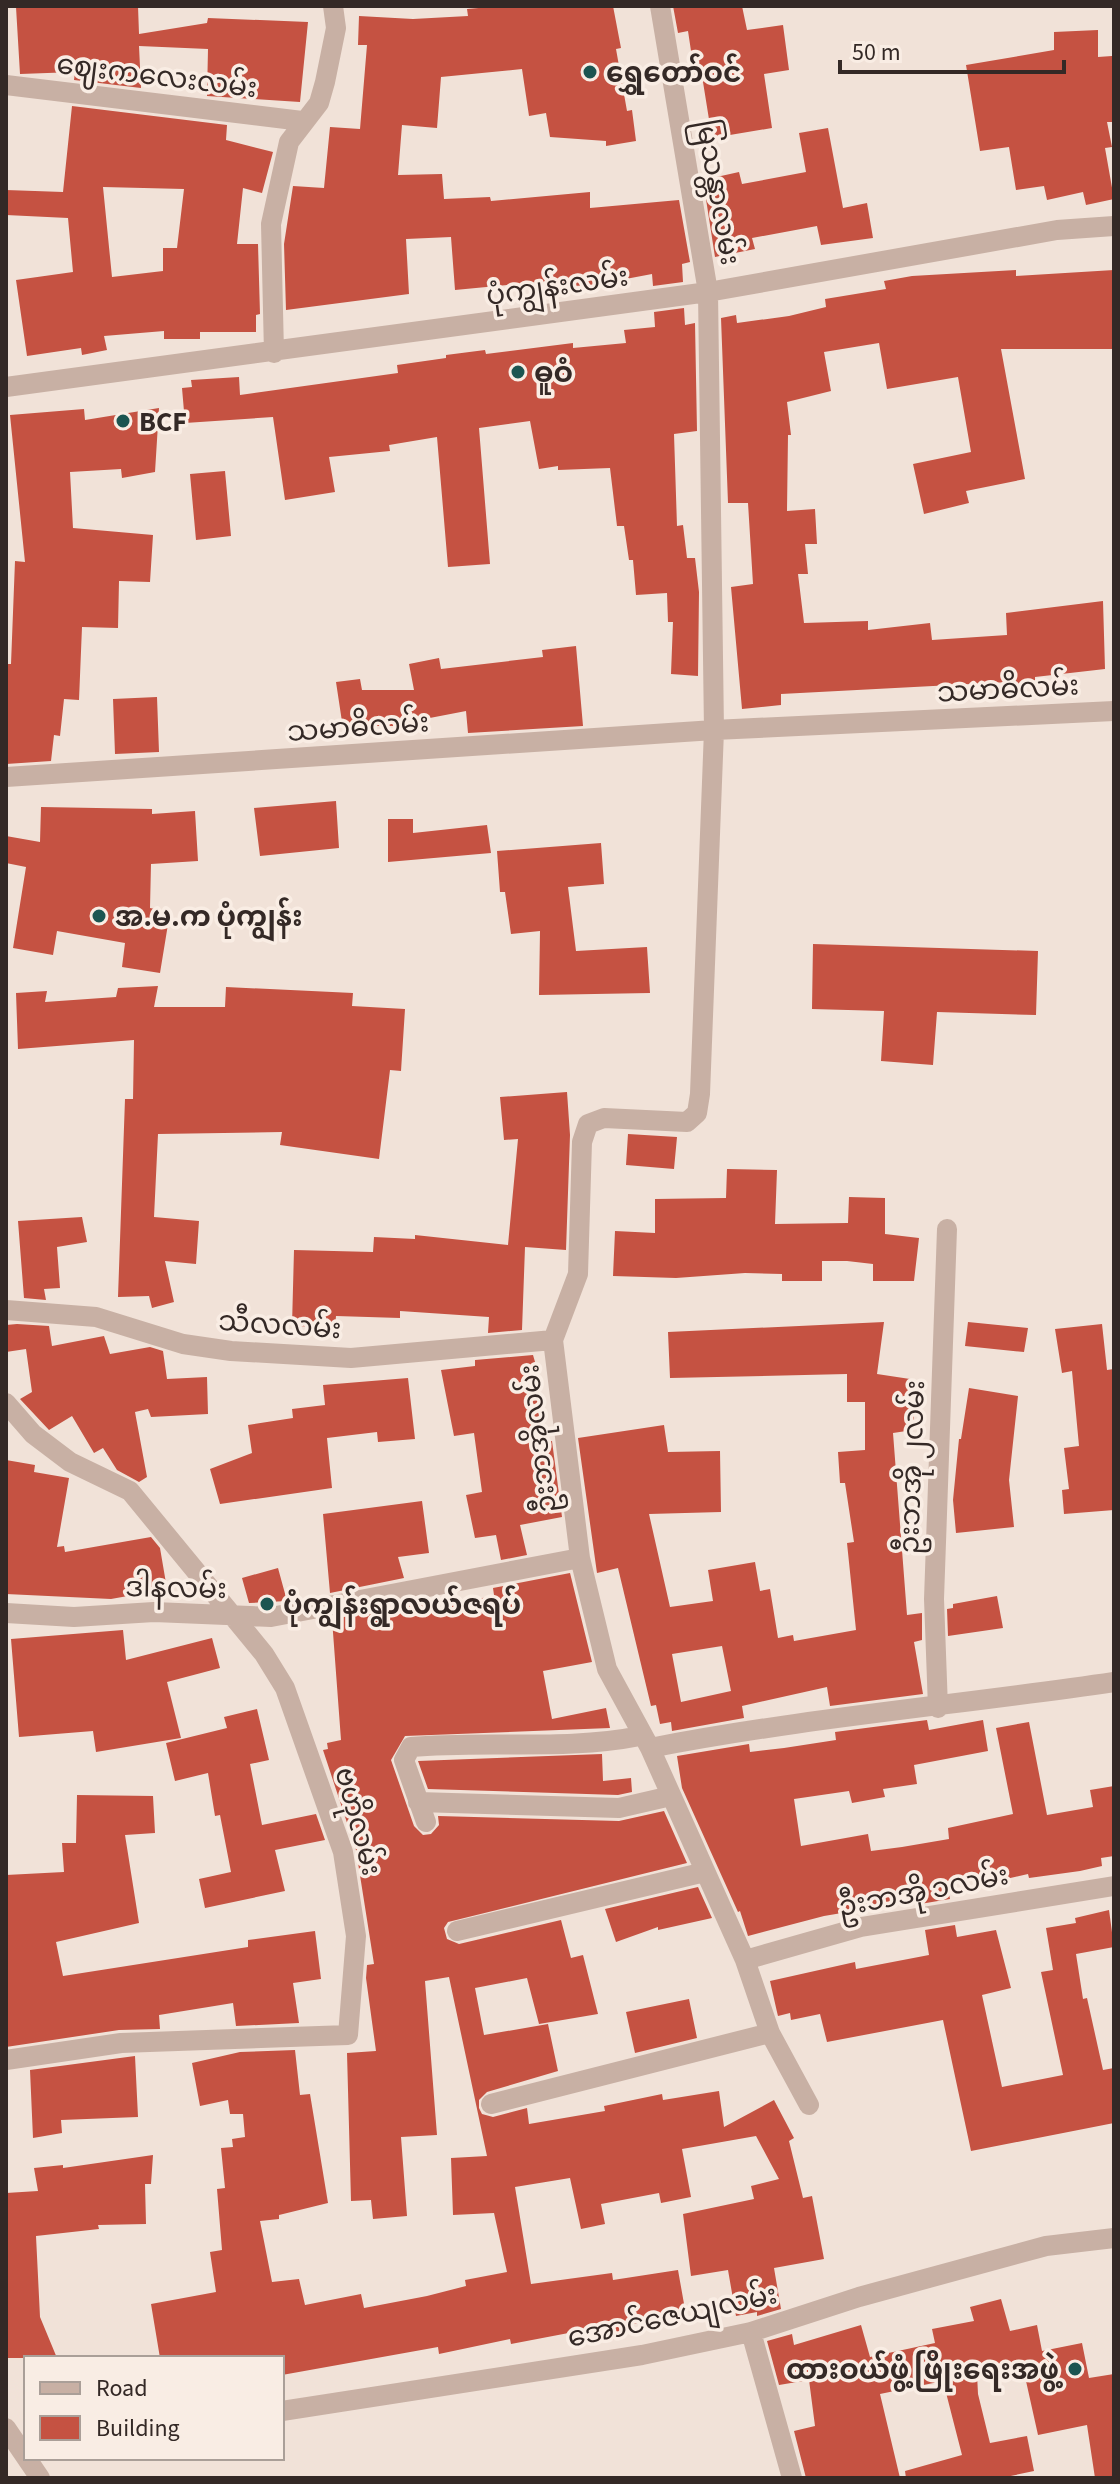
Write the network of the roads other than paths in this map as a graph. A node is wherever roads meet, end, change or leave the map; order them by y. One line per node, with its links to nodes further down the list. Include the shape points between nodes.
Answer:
1 (333, 6): 4 (street, via 336,28 325,82 319,103)
2 (660, 6): 6 (street, မြသန္တာလမ်း)
3 (6, 85): 4 (street, ဈေးကလေးလမ်း)
4 (302, 121): 7 (street, via 289,142 271,224)
5 (1114, 226): 6 (street, ပုံကျွန်းလမ်း, via 1057,230)
6 (708, 292): 7 (street, ပုံကျွန်းလမ်း); 10 (street)
7 (274, 353): 8 (street, ပုံကျွန်းလမ်း)
8 (6, 387)
9 (1114, 711): 10 (street, သမာဓိလမ်း)
10 (714, 730): 11 (street, သမာဓိလမ်း); 14 (street, ဦးဘအိုလမ်း, via 697,1113 687,1122 604,1118 588,1124 582,1142 578,1274)
11 (6, 777)
12 (947, 1229): 20 (street, ဦးဘအို ၂လမ်း, via 934,1599)
13 (6, 1310): 14 (street, သီလလမ်း, via 96,1317 183,1344 231,1351 351,1358)
14 (553, 1340): 16 (street, ဦးဘအိုလမ်း)
15 (6, 1403): 18 (street, ဗဟိုလမ်း, via 33,1434 70,1462 130,1491)
16 (580, 1558): 18 (street, ဒါနလမ်း, via 271,1617); 21 (street, ဦးဘအိုလမ်း, via 607,1669)
17 (6, 1613): 18 (street, ဒါနလမ်း)
18 (232, 1615): 30 (street, ဗဟိုလမ်း, via 285,1688 343,1852 356,1936 348,2035 121,2043)
19 (1114, 1682): 20 (street)
20 (938, 1708): 21 (street)
21 (645, 1742): 22 (street, ဦးဘအိုလမ်း); 23 (street, via 411,1747 404,1760)
22 (671, 1796): 23 (street, via 619,1808); 25 (street, ဦးဘအိုလမ်း)
23 (418, 1802): 24 (street)
24 (426, 1822)
25 (705, 1872): 27 (street); 28 (street, ဦးဘအိုလမ်း)
26 (1114, 1886): 28 (street, ဦးဘအို ၁လမ်း, via 861,1927)
27 (457, 1931)
28 (745, 1960): 29 (street, ဦးဘအိုလမ်း)
29 (770, 2033): 31 (street); 32 (street, ဦးဘအိုလမ်း)
30 (6, 2060)
31 (491, 2104)
32 (809, 2105)
33 (1114, 2238): 34 (street, အောင်ဇေယျလမ်း, via 1046,2246)
34 (751, 2332): 35 (street, အောင်ဇေယျလမ်း, via 642,2355); 38 (street)
35 (284, 2411)
36 (6, 2428): 37 (street)
37 (24, 2449)
38 (792, 2478)

